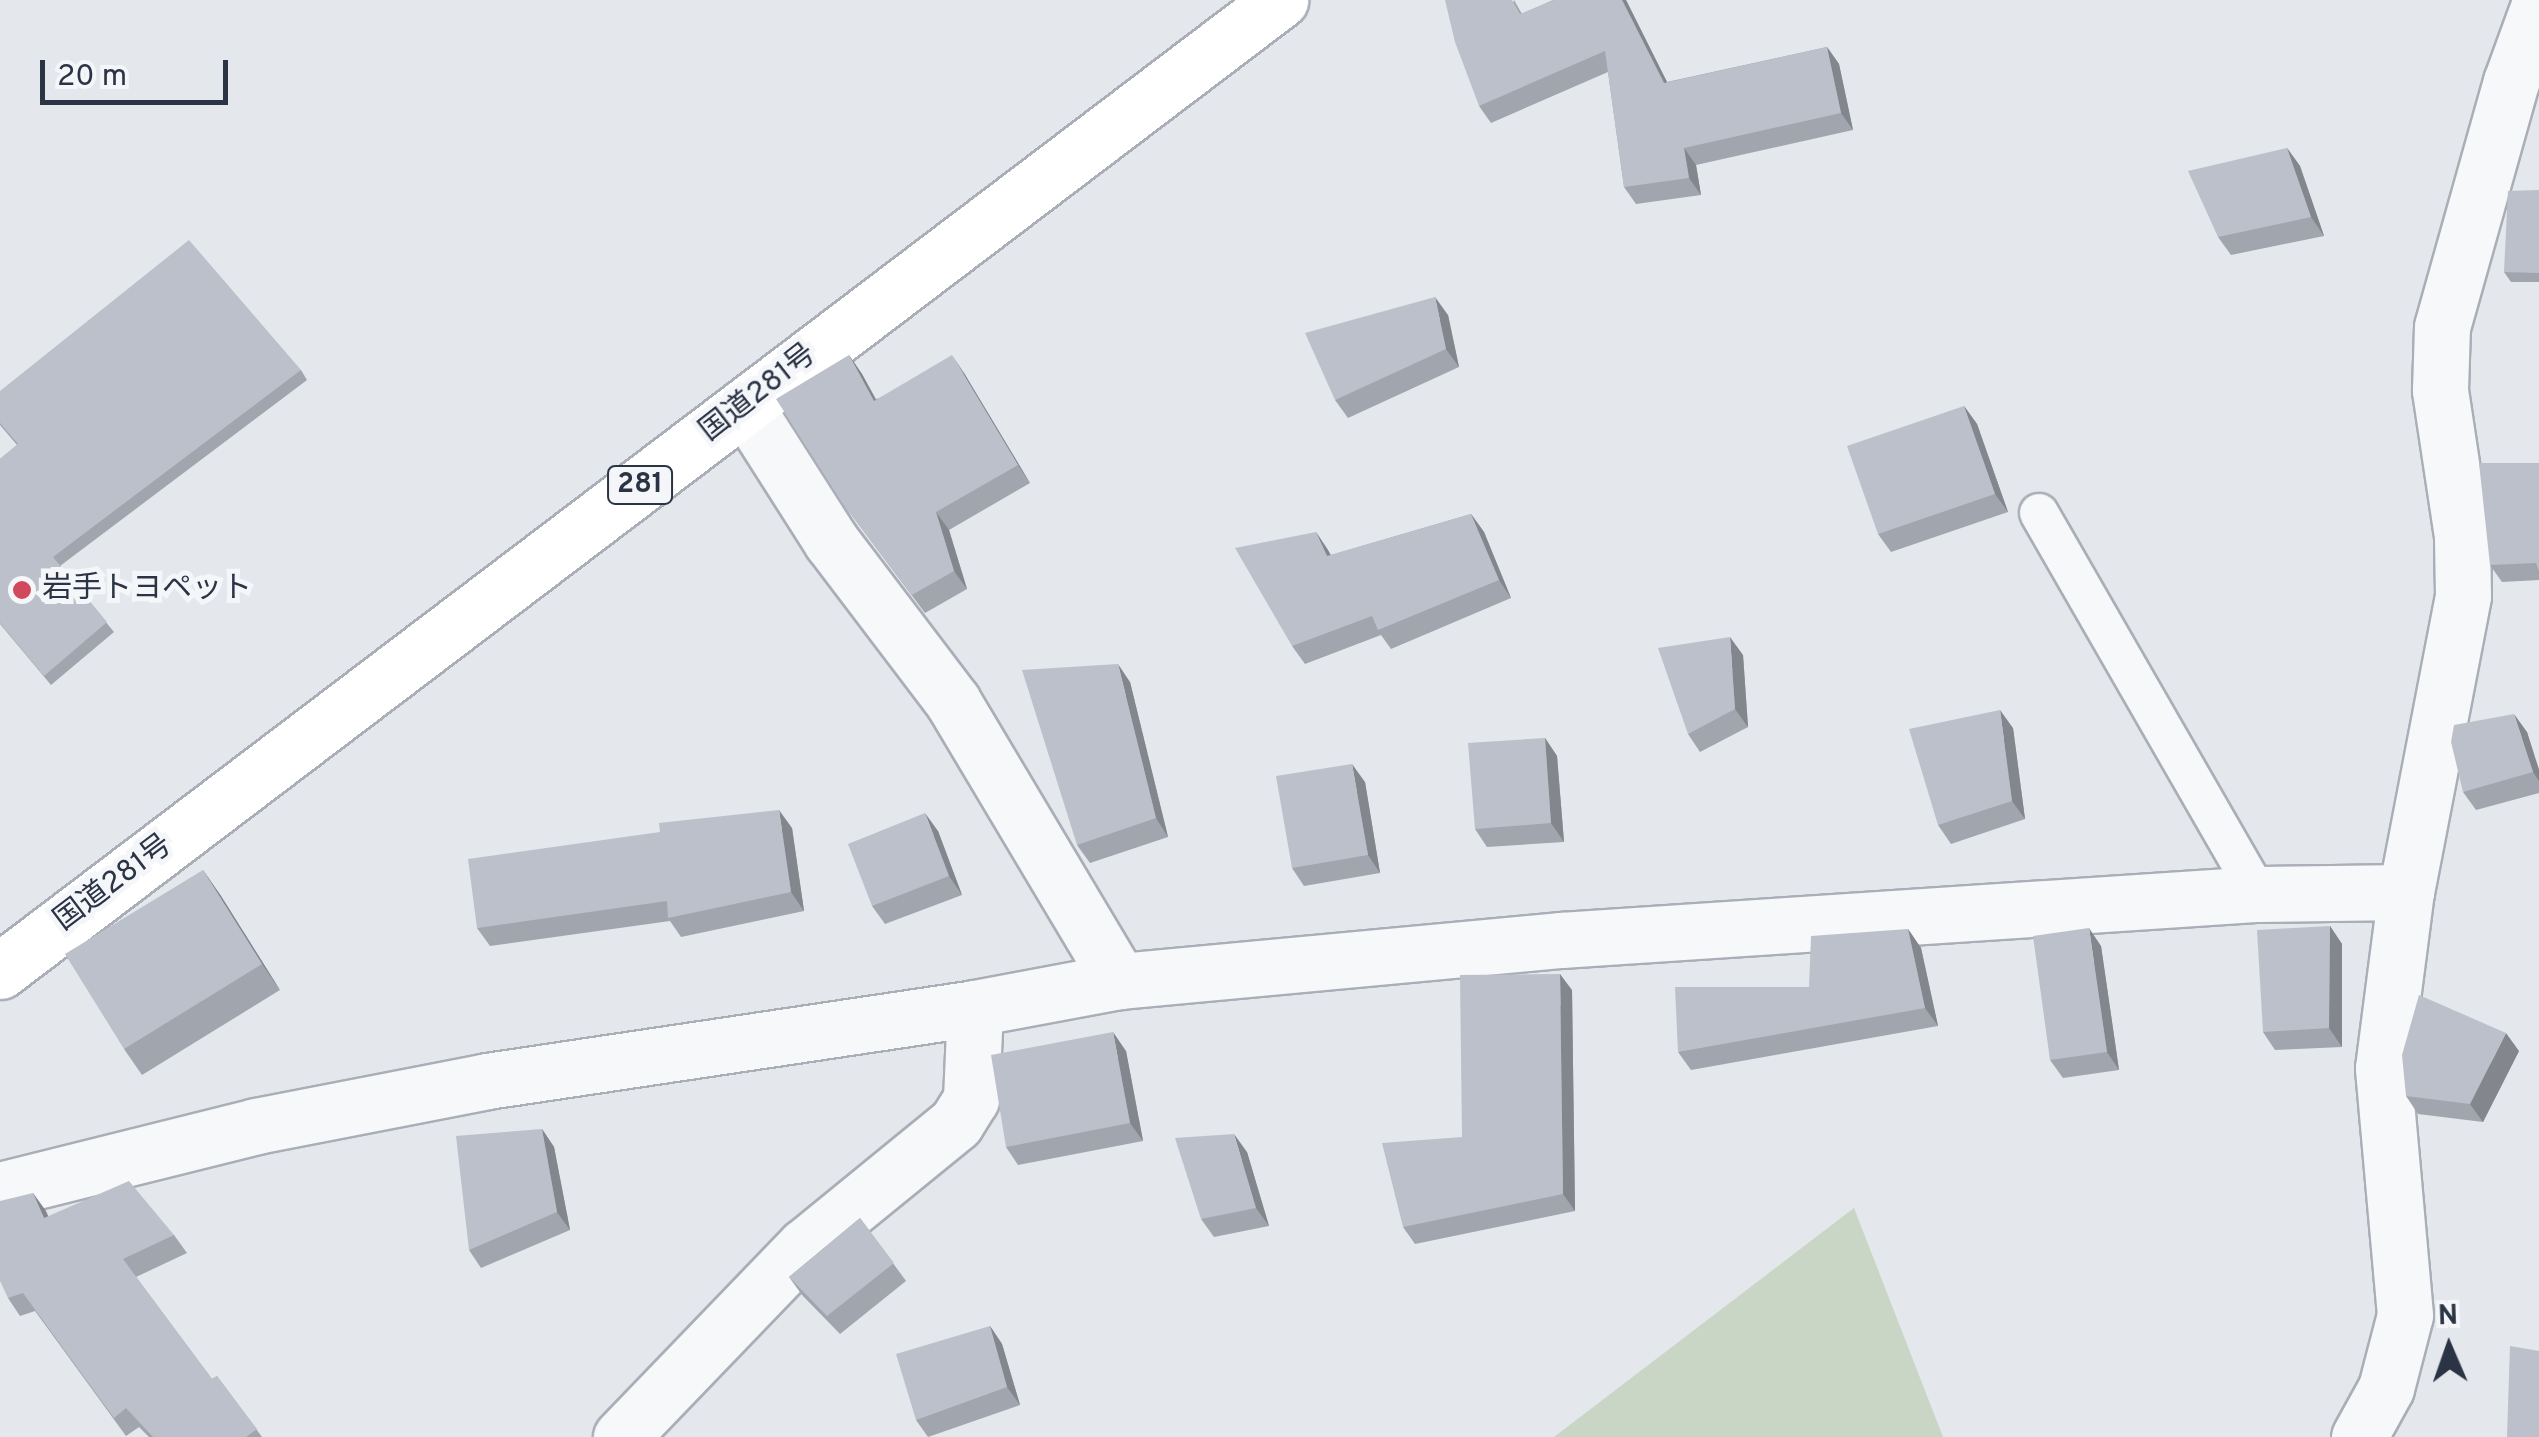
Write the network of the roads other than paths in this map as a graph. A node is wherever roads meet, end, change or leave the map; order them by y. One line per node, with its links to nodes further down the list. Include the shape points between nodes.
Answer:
1 (1280, 0): 4 (highway, 国道281号 / 281)
2 (2539, 5): 3 (street)
3 (2525, 84): 6 (street, via 2442,327 2440,390 2462,536 2463,596)
4 (745, 406): 8 (highway, 国道281号 / 281); 9 (street, via 831,540 953,702)
5 (2039, 513): 7 (lane)
6 (2406, 892): 7 (street); 13 (street, via 2383,1068 2405,1315 2386,1388)
7 (2258, 894): 9 (street, via 1561,940)
8 (0, 971)
9 (1119, 982): 10 (street)
10 (975, 1008): 11 (street, via 487,1081 256,1126); 12 (street, via 972,1098 956,1123 804,1248)
11 (0, 1190)
12 (622, 1437)
13 (2359, 1437)

